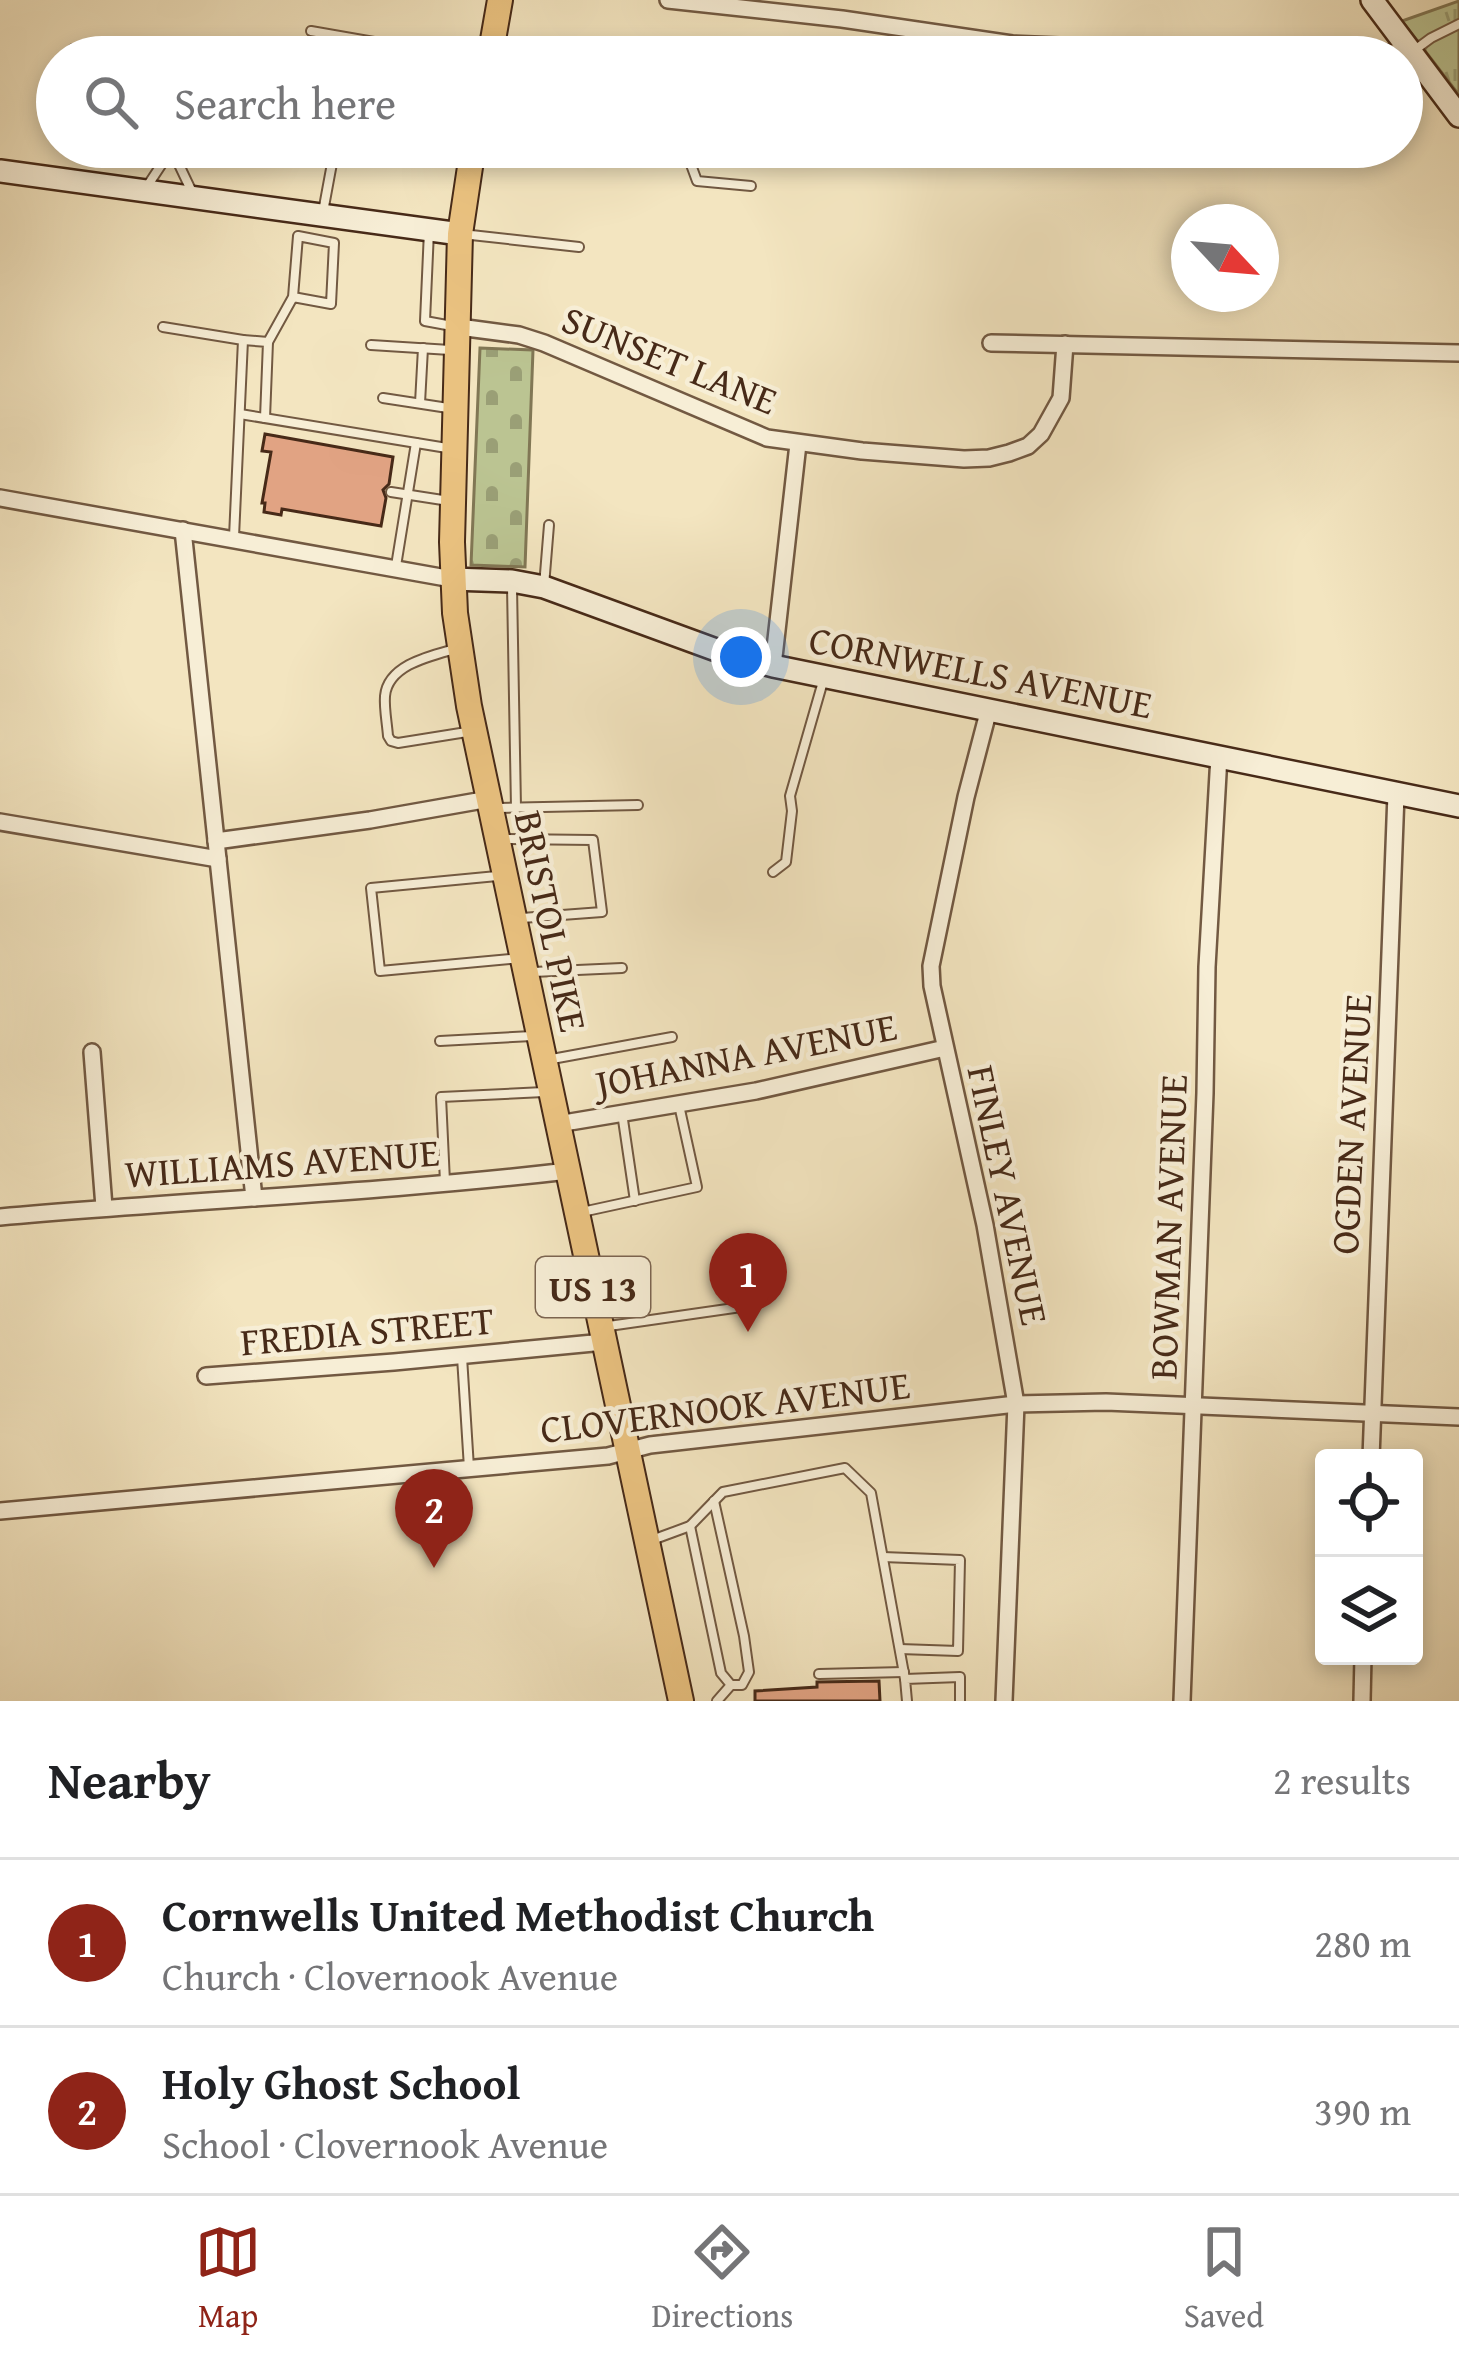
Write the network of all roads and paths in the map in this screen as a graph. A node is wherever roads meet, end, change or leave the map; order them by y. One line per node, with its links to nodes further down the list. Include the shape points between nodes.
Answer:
1 (500, 0): 7 (main road)
2 (668, 0): 8 (street)
3 (1372, 0): 9 (street)
4 (1459, 24): 10 (lane)
5 (311, 31): 6 (lane)
6 (340, 36)
7 (494, 36)
8 (958, 36)
9 (1399, 36)
10 (1423, 44)
11 (1423, 68): 12 (street)
12 (1459, 116)
13 (160, 168): 20 (lane)
14 (180, 168): 21 (lane)
15 (331, 168): 22 (lane)
16 (465, 168): 24 (main road, BRISTOL PIKE / US 13)
17 (692, 168): 19 (lane, via 697,181)
18 (0, 171): 20 (street)
19 (751, 186)
20 (146, 190): 21 (street)
21 (193, 196): 22 (street)
22 (323, 213): 23 (street)
23 (429, 229): 24 (street); 28 (lane, via 425,321)
24 (460, 234): 25 (lane); 28 (main road, BRISTOL PIKE / US 13)
25 (580, 247)
26 (293, 297): 26 (lane, via 332,304 334,243 298,236); 30 (lane)
27 (163, 328): 29 (lane)
28 (458, 339): 34 (lane); 38 (main road, BRISTOL PIKE / US 13); 42 (street, SUNSET LANE, via 519,335)
29 (244, 340): 30 (lane); 39 (lane)
30 (268, 342): 40 (lane)
31 (991, 344): 32 (street)
32 (1065, 344): 35 (street); 42 (street, SUNSET LANE, via 1052,419 1036,440 1010,453 964,459)
33 (371, 345): 34 (lane)
34 (423, 349): 37 (lane)
35 (1459, 353)
36 (383, 398): 37 (lane)
37 (420, 404): 38 (lane)
38 (455, 409): 43 (main road, BRISTOL PIKE / US 13)
39 (240, 414): 40 (lane); 50 (lane)
40 (265, 418): 41 (lane)
41 (416, 443): 43 (lane); 45 (lane)
42 (798, 444): 56 (street)
43 (454, 450): 47 (main road, BRISTOL PIKE / US 13)
44 (391, 492): 45 (lane)
45 (408, 495): 47 (lane); 51 (lane)
46 (0, 498): 49 (street, CORNWELLS AVENUE)
47 (453, 502): 52 (main road, BRISTOL PIKE / US 13)
48 (549, 525): 54 (lane)
49 (183, 530): 50 (street, CORNWELLS AVENUE); 67 (street)
50 (234, 539): 51 (street, CORNWELLS AVENUE)
51 (395, 568): 52 (street, CORNWELLS AVENUE)
52 (452, 579): 53 (street, CORNWELLS AVENUE); 55 (main road, BRISTOL PIKE / US 13)
53 (512, 581): 54 (street, CORNWELLS AVENUE); 62 (lane)
54 (544, 587): 56 (street, CORNWELLS AVENUE)
55 (459, 648): 59 (main road, BRISTOL PIKE / US 13); 59 (lane, via 399,671 385,694 388,736 398,743)
56 (773, 666): 57 (street, CORNWELLS AVENUE)
57 (824, 676): 58 (street, CORNWELLS AVENUE); 69 (lane, via 790,796 786,862)
58 (989, 709): 60 (street, CORNWELLS AVENUE); 77 (street, FINLEY AVENUE, via 931,966)
59 (474, 731): 62 (main road, BRISTOL PIKE / US 13)
60 (1219, 756): 61 (street, CORNWELLS AVENUE); 95 (street, BOWMAN AVENUE)
61 (1396, 794): 64 (street, CORNWELLS AVENUE); 96 (street, OGDEN AVENUE)
62 (499, 805): 63 (lane); 66 (main road, BRISTOL PIKE / US 13); 67 (street)
63 (638, 806)
64 (1459, 806)
65 (0, 822): 68 (street)
66 (497, 839): 70 (main road, BRISTOL PIKE / US 13); 71 (lane, via 593,840 602,912)
67 (216, 841): 68 (street)
68 (218, 859): 85 (street)
69 (773, 872)
70 (505, 875): 71 (main road, BRISTOL PIKE / US 13); 72 (lane, via 371,888 380,971)
71 (514, 919): 72 (main road, BRISTOL PIKE / US 13)
72 (524, 965): 73 (lane); 76 (main road, BRISTOL PIKE / US 13)
73 (622, 968)
74 (672, 1037): 76 (lane)
75 (440, 1042): 76 (lane)
76 (542, 1048): 79 (main road, BRISTOL PIKE / US 13)
77 (945, 1048): 80 (street, JOHANNA AVENUE); 94 (street, FINLEY AVENUE)
78 (92, 1052): 87 (street)
79 (551, 1092): 82 (main road, BRISTOL PIKE / US 13); 84 (lane, via 441,1096)
80 (679, 1104): 81 (street, JOHANNA AVENUE); 86 (lane, via 697,1187)
81 (622, 1113): 82 (street, JOHANNA AVENUE); 86 (lane)
82 (558, 1124): 83 (main road, BRISTOL PIKE / US 13)
83 (568, 1172): 84 (street, WILLIAMS AVENUE); 88 (main road, BRISTOL PIKE / US 13)
84 (446, 1184): 85 (street, WILLIAMS AVENUE)
85 (254, 1198): 87 (street, WILLIAMS AVENUE)
86 (635, 1201): 88 (lane)
87 (104, 1208): 89 (street, WILLIAMS AVENUE)
88 (577, 1213): 91 (main road, BRISTOL PIKE / US 13)
89 (0, 1217)
90 (754, 1305): 91 (lane)
91 (603, 1334): 92 (street, FREDIA STREET); 99 (main road, BRISTOL PIKE / US 13)
92 (462, 1356): 93 (street, FREDIA STREET); 100 (lane)
93 (206, 1376)
94 (1016, 1404): 95 (street, CLOVERNOOK AVENUE); 99 (street, CLOVERNOOK AVENUE); 115 (street, FINLEY AVENUE)
95 (1195, 1406): 96 (street, CLOVERNOOK AVENUE); 116 (street, BOWMAN AVENUE)
96 (1372, 1411): 97 (street, CLOVERNOOK AVENUE); 98 (street, OGDEN AVENUE)
97 (1459, 1417)
98 (1371, 1449)
99 (628, 1450): 100 (street, CLOVERNOOK AVENUE); 104 (main road, BRISTOL PIKE / US 13)
100 (469, 1469): 102 (street, CLOVERNOOK AVENUE)
101 (714, 1501): 103 (lane); 105 (lane, via 723,1492 845,1468 871,1493); 110 (lane, via 749,1672 742,1685)
102 (0, 1511)
103 (690, 1526): 104 (lane); 110 (lane, via 721,1672)
104 (647, 1542): 111 (main road, BRISTOL PIKE / US 13)
105 (884, 1557): 106 (lane); 106 (lane, via 960,1560 958,1651)
106 (900, 1649): 109 (lane)
107 (1363, 1665): 117 (street)
108 (819, 1675): 109 (lane)
109 (905, 1676): 113 (lane); 114 (lane, via 960,1677)
110 (731, 1685): 112 (lane)
111 (681, 1701)
112 (717, 1701)
113 (907, 1701)
114 (960, 1701)
115 (1004, 1701)
116 (1183, 1701)
117 (1362, 1701)

